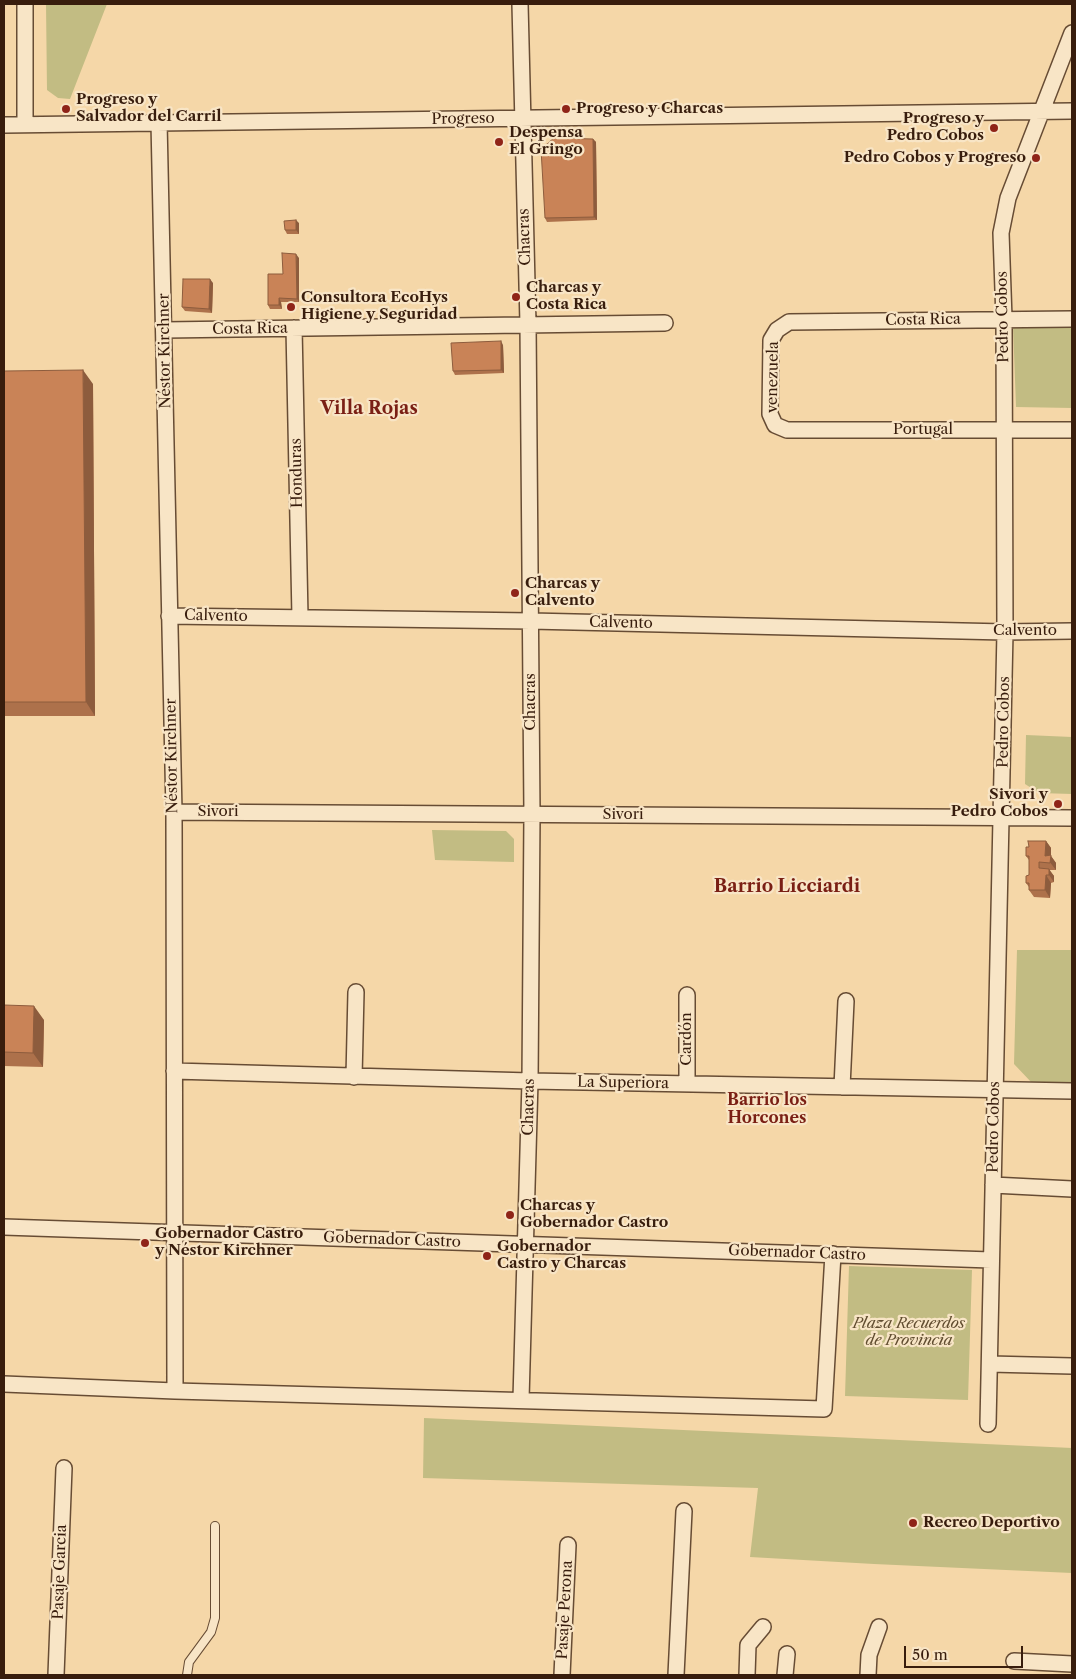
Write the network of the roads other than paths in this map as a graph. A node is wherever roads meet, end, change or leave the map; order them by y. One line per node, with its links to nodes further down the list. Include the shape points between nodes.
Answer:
1 (25, 4): 8 (street)
2 (520, 4): 6 (street, Chacras)
3 (1072, 33): 4 (street, Pedro Cobos)
4 (1042, 111): 5 (street, Progreso); 6 (street, Progreso); 11 (street, Pedro Cobos, via 1008,198 1001,233)
5 (1072, 111)
6 (522, 118): 7 (street, Progreso); 13 (street, Chacras)
7 (159, 122): 8 (street, Progreso); 15 (street, Néstor Kirchner)
8 (25, 124): 9 (street, Progreso)
9 (4, 125)
10 (1072, 318): 11 (street, Costa Rica)
11 (1004, 319): 16 (street, Costa Rica, via 789,322); 18 (street, Pedro Cobos)
12 (666, 323): 13 (street, Costa Rica)
13 (528, 324): 14 (street, Costa Rica); 22 (street, Chacras)
14 (294, 328): 15 (street, Costa Rica); 21 (street, Honduras)
15 (164, 330): 20 (street, Néstor Kirchner)
16 (777, 330): 17 (street, venezuela, via 771,340 770,414)
17 (775, 426): 18 (street, Portugal, via 787,430)
18 (1003, 430): 19 (street, Portugal); 24 (street, Pedro Cobos)
19 (1072, 430)
20 (169, 616): 21 (street, Calvento); 25 (street, Néstor Kirchner)
21 (300, 617): 22 (street, Calvento)
22 (531, 621): 24 (street, Calvento); 26 (street, Chacras)
23 (1072, 631): 24 (street, Calvento)
24 (1005, 632): 27 (street, Pedro Cobos)
25 (174, 812): 26 (street, Sivori); 32 (street, Néstor Kirchner)
26 (532, 814): 27 (street, Sivori); 34 (street, Chacras)
27 (1002, 818): 28 (street, Sivori); 37 (street, Pedro Cobos)
28 (1072, 818)
29 (356, 992): 33 (street)
30 (687, 995): 35 (street, Cardón)
31 (846, 1001): 36 (street)
32 (174, 1071): 33 (street, La Superiora); 42 (street, Néstor Kirchner)
33 (354, 1077): 34 (street, La Superiora)
34 (530, 1081): 35 (street, La Superiora); 43 (street, Chacras)
35 (687, 1084): 36 (street, La Superiora)
36 (842, 1087): 37 (street, La Superiora)
37 (995, 1090): 38 (street, La Superiora); 39 (street, Pedro Cobos)
38 (1072, 1091)
39 (993, 1185): 40 (street); 45 (street, Pedro Cobos)
40 (1072, 1189)
41 (4, 1227): 42 (street, Gobernador Castro)
42 (174, 1233): 43 (street, Gobernador Castro); 49 (street, Néstor Kirchner)
43 (526, 1244): 44 (street, Gobernador Castro); 50 (street, Chacras)
44 (833, 1254): 45 (street, Gobernador Castro); 50 (street, via 824,1409)
45 (991, 1260): 46 (street, Pedro Cobos)
46 (990, 1364): 47 (street); 51 (street, Pedro Cobos)
47 (1072, 1366)
48 (4, 1384): 49 (street)
49 (175, 1390): 50 (street)
50 (522, 1400)
51 (988, 1424)
52 (64, 1468): 61 (street, Pasaje Garcia)
53 (684, 1511): 64 (street)
54 (216, 1526): 62 (lane, via 214,1618 211,1632 189,1662)
55 (568, 1546): 63 (street, Pasaje Perona)
56 (763, 1627): 65 (street, via 748,1645)
57 (880, 1627): 67 (street, via 869,1655)
58 (786, 1654): 66 (street)
59 (1014, 1662): 60 (street)
60 (1072, 1664)
61 (56, 1675)
62 (187, 1675)
63 (562, 1675)
64 (676, 1675)
65 (747, 1675)
66 (785, 1675)
67 (868, 1675)

